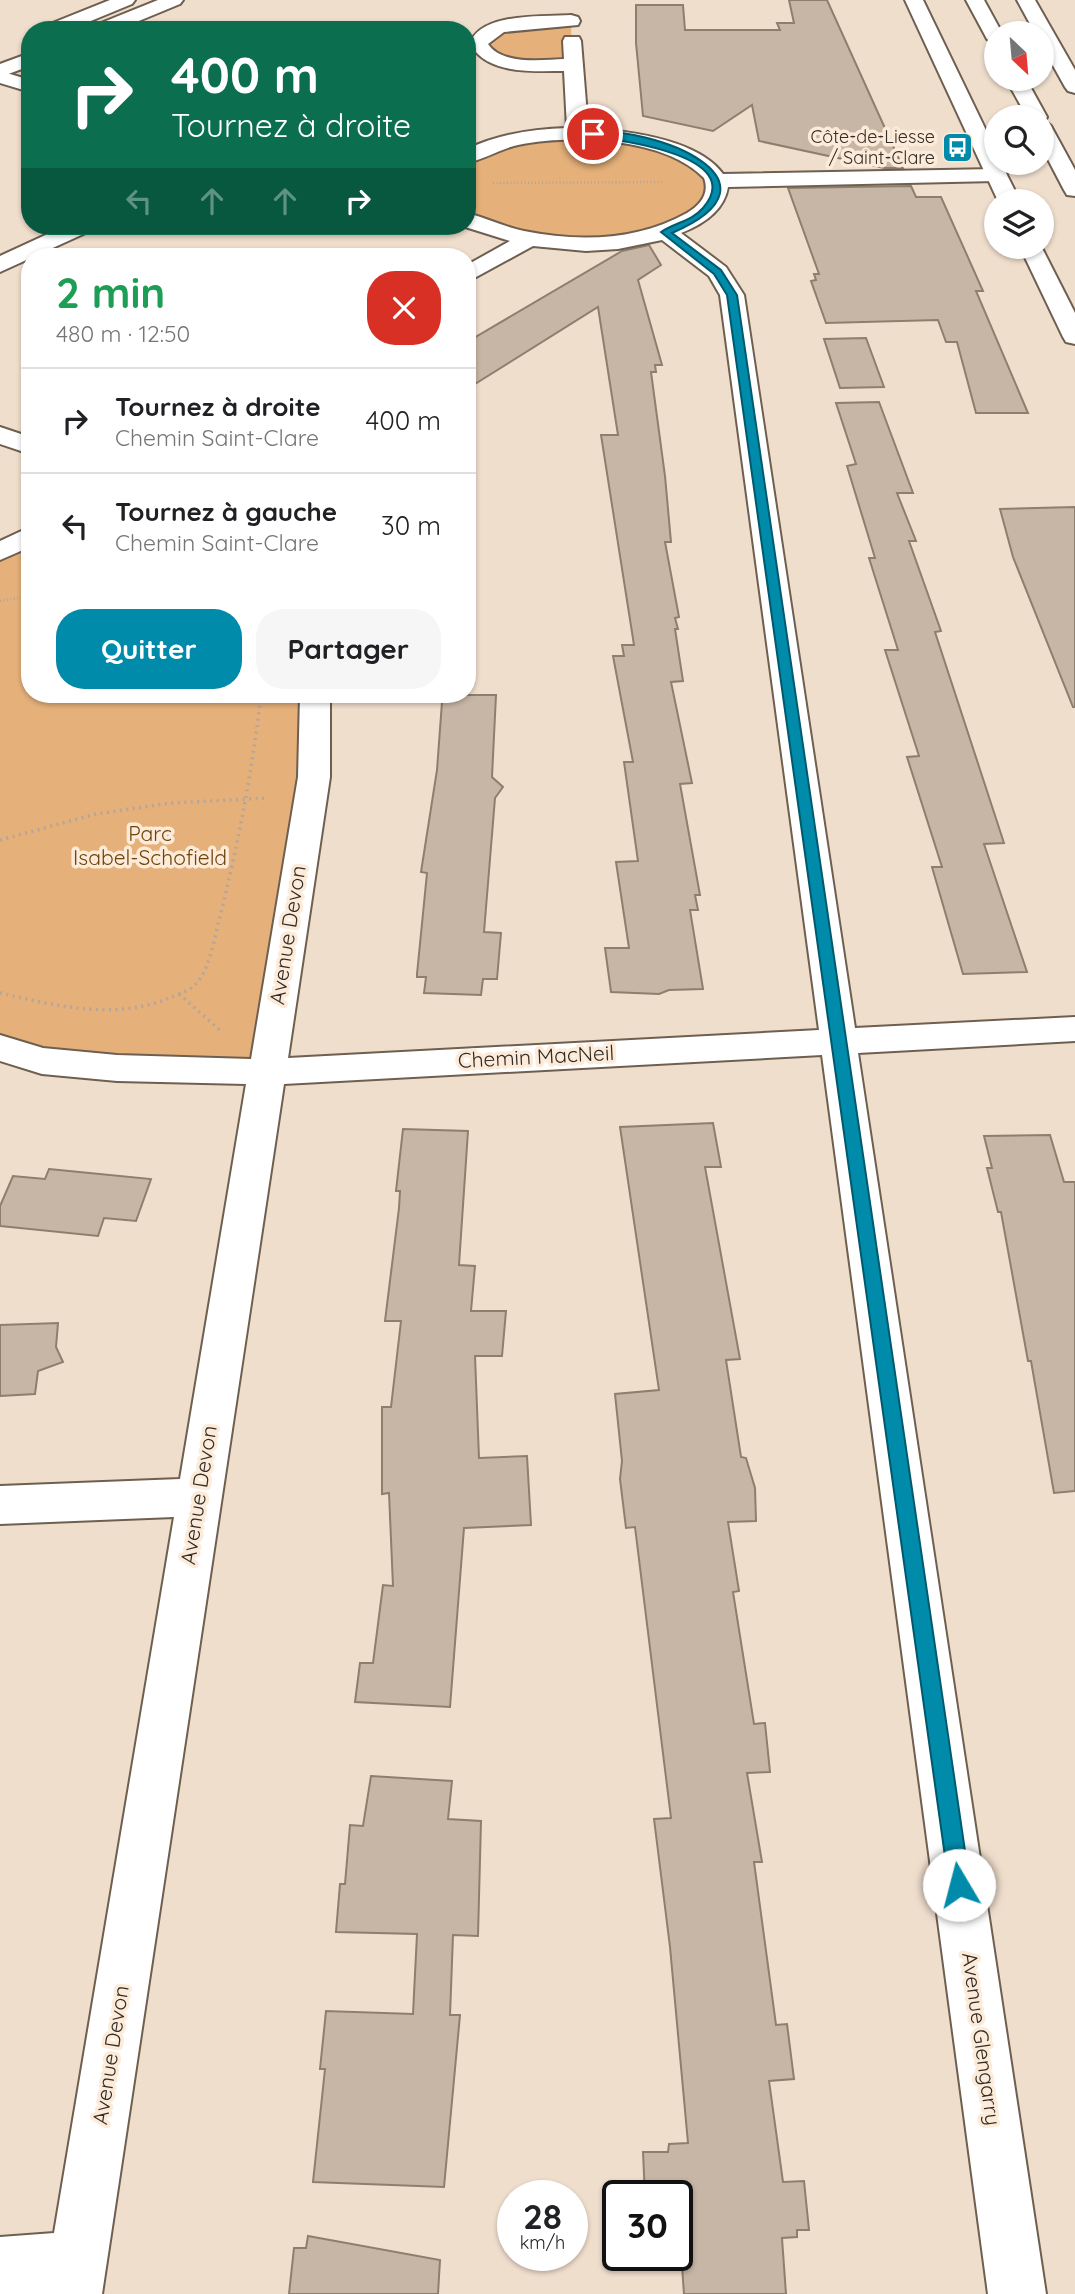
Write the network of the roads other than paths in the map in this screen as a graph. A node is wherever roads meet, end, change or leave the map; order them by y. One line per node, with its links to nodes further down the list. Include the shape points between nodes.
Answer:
1 (126, 0): 7 (main road)
2 (174, 0): 8 (main road)
3 (571, 0): 9 (main road)
4 (914, 0): 18 (main road)
5 (975, 0): 10 (main road)
6 (1026, 0): 16 (main road)
7 (74, 21)
8 (123, 21)
9 (571, 21): 12 (main road); 12 (main road, via 498,27 479,44 487,55 511,63)
10 (986, 21)
11 (21, 63): 13 (main road)
12 (572, 65): 17 (main road)
13 (0, 71)
14 (0, 77): 15 (main road)
15 (21, 83)
16 (1075, 87)
17 (578, 134): 20 (main road, via 503,142); 22 (main road, via 659,144 705,167)
18 (984, 149)
19 (1054, 150): 24 (main road)
20 (476, 153)
21 (996, 175): 22 (main road); 23 (main road)
22 (716, 181): 26 (main road, via 716,194 706,210)
23 (1003, 189)
24 (1075, 190)
25 (476, 224): 28 (main road)
26 (666, 232): 28 (main road, via 591,244); 41 (main road, Avenue Glengarry, via 718,272 732,295)
27 (63, 235): 29 (main road)
28 (527, 240): 33 (main road)
29 (36, 248)
30 (21, 255): 32 (main road)
31 (1037, 259): 34 (main road)
32 (0, 265)
33 (476, 270)
34 (1075, 337)
35 (0, 435): 36 (main road)
36 (21, 443)
37 (21, 540): 38 (main road)
38 (0, 552)
39 (315, 703): 43 (main road, Avenue Devon, via 314,776)
40 (1075, 1029): 41 (main road, Chemin MacNeil)
41 (839, 1040): 43 (main road, Chemin MacNeil); 48 (main road, Avenue Glengarry)
42 (0, 1048): 43 (main road, Chemin MacNeil, via 42,1061 117,1068)
43 (267, 1072): 44 (main road, Avenue Devon)
44 (199, 1497): 45 (main road); 47 (main road, Avenue Devon)
45 (0, 1505)
46 (0, 2266): 47 (main road)
47 (76, 2278)
48 (1017, 2294)

